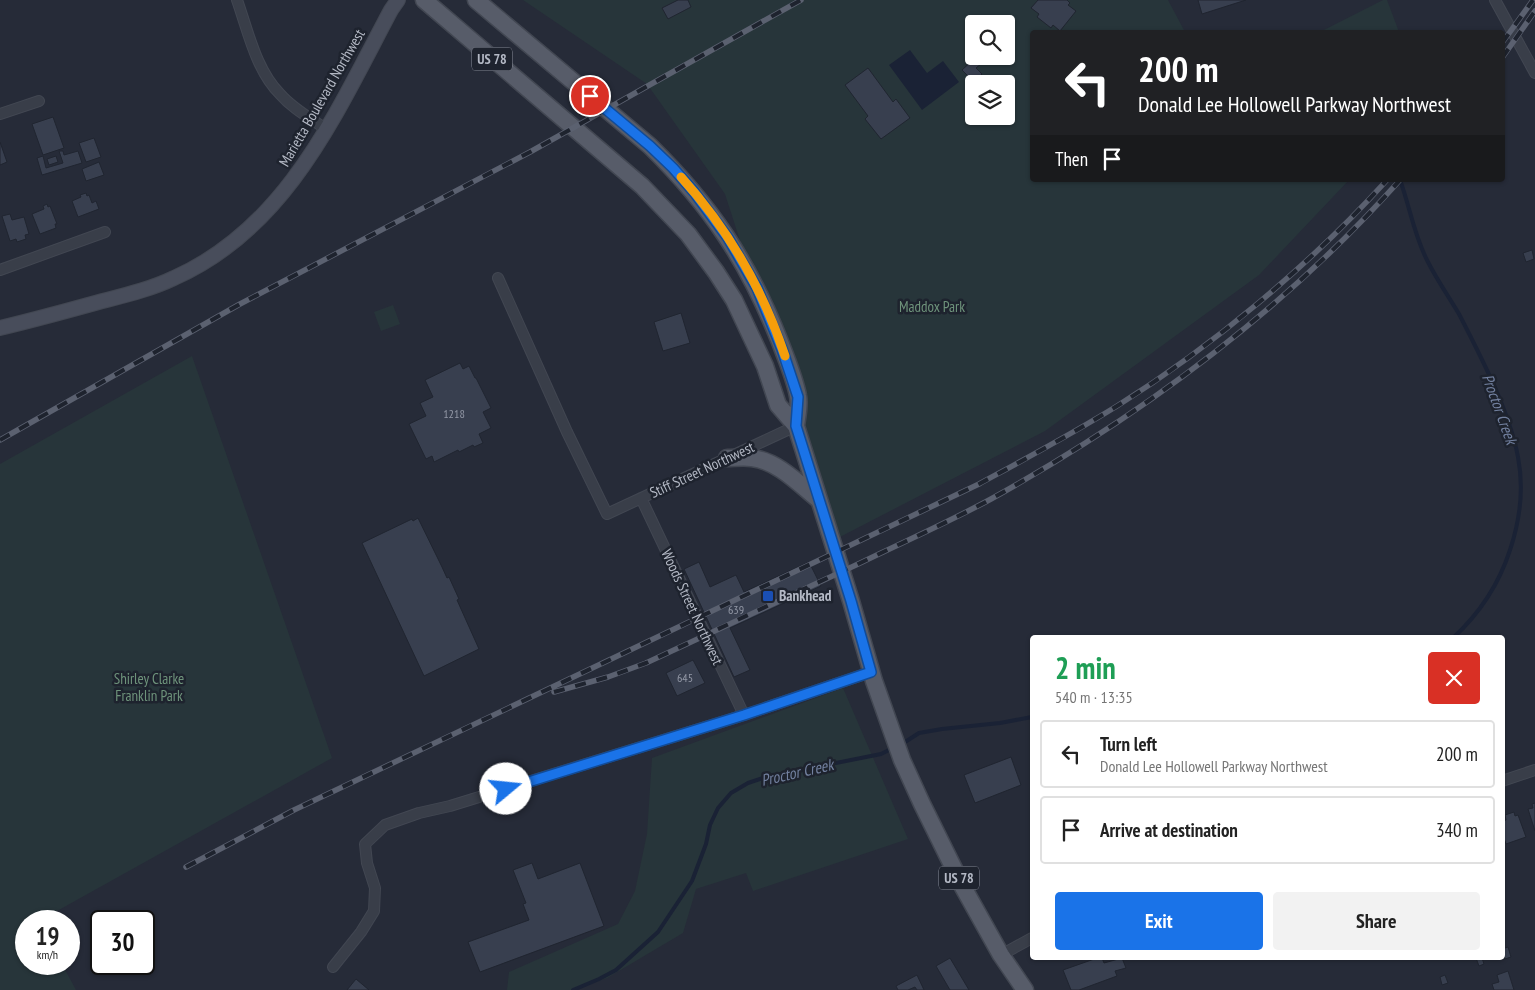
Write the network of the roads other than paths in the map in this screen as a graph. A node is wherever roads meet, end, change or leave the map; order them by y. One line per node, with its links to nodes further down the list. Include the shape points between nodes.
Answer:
1 (237, 0): 9 (street, via 263,70 279,94)
2 (398, 0): 9 (main road, Marietta Boulevard Northwest)
3 (424, 0): 14 (main road, US 78, via 642,186 688,234 734,300 765,366 778,405)
4 (476, 0): 14 (main road, US 78, via 650,146 694,192 728,238 757,288 798,397)
5 (1494, 0): 6 (street)
6 (1535, 74)
7 (40, 101): 8 (street)
8 (0, 114)
9 (326, 128): 13 (main road, Marietta Boulevard Northwest, via 304,166 271,208 233,242 197,267 123,296)
10 (105, 232): 11 (street)
11 (0, 270)
12 (498, 278): 16 (street, Stiff Street Northwest, via 607,514)
13 (0, 328)
14 (796, 426): 15 (street, Stiff Street Northwest); 17 (main road, US 78)
15 (727, 458): 16 (street, Stiff Street Northwest); 17 (main road, via 752,458 769,463)
16 (641, 498): 19 (street, Woods Street Northwest)
17 (819, 500): 18 (main road, US 78)
18 (871, 672): 19 (street); 23 (main road, US 78, via 902,760 922,804)
19 (744, 715): 24 (street, via 385,825 365,844 366,863 375,888 374,912)
20 (1535, 770): 21 (street)
21 (1505, 780)
22 (1030, 939): 23 (street)
23 (1001, 955): 25 (main road, US 78)
24 (333, 967)
25 (1025, 990)

